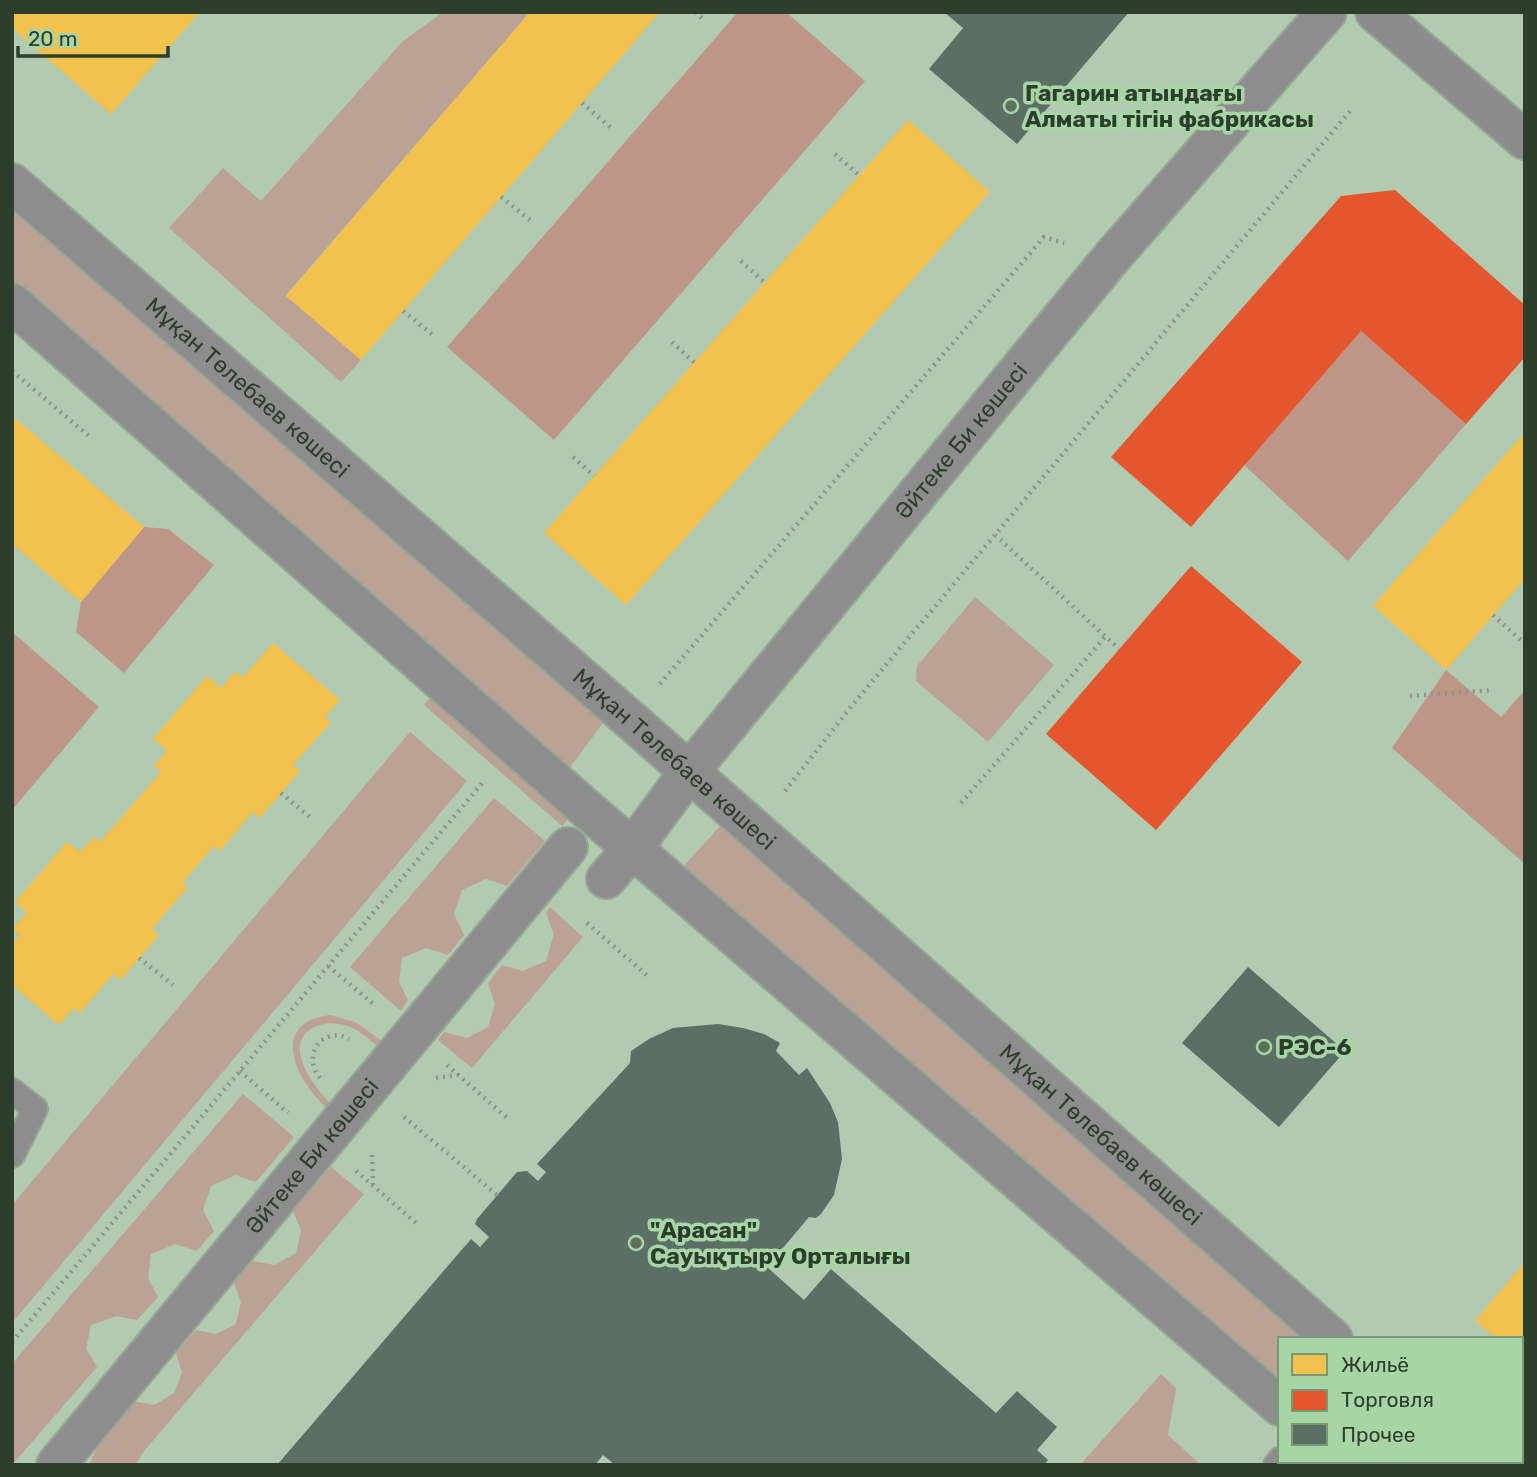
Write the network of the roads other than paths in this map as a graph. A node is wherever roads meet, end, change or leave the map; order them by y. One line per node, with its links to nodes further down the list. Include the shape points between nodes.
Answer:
1 (1327, 12): 6 (street, Әйтеке Би көшесі, via 1112,257)
2 (1375, 12): 3 (main road)
3 (1525, 140)
4 (12, 183): 6 (street, Мұқан Төлебаев көшесі)
5 (12, 303): 8 (street)
6 (689, 772): 8 (street, Әйтеке Би көшесі); 12 (street, Мұқан Төлебаев көшесі)
7 (568, 847): 14 (street, Әйтеке Би көшесі)
8 (632, 849): 9 (street, Әйтеке Би көшесі); 13 (street)
9 (606, 879)
10 (12, 1091): 11 (lane, via 35,1109)
11 (12, 1154)
12 (1332, 1337)
13 (1278, 1404)
14 (56, 1465)

